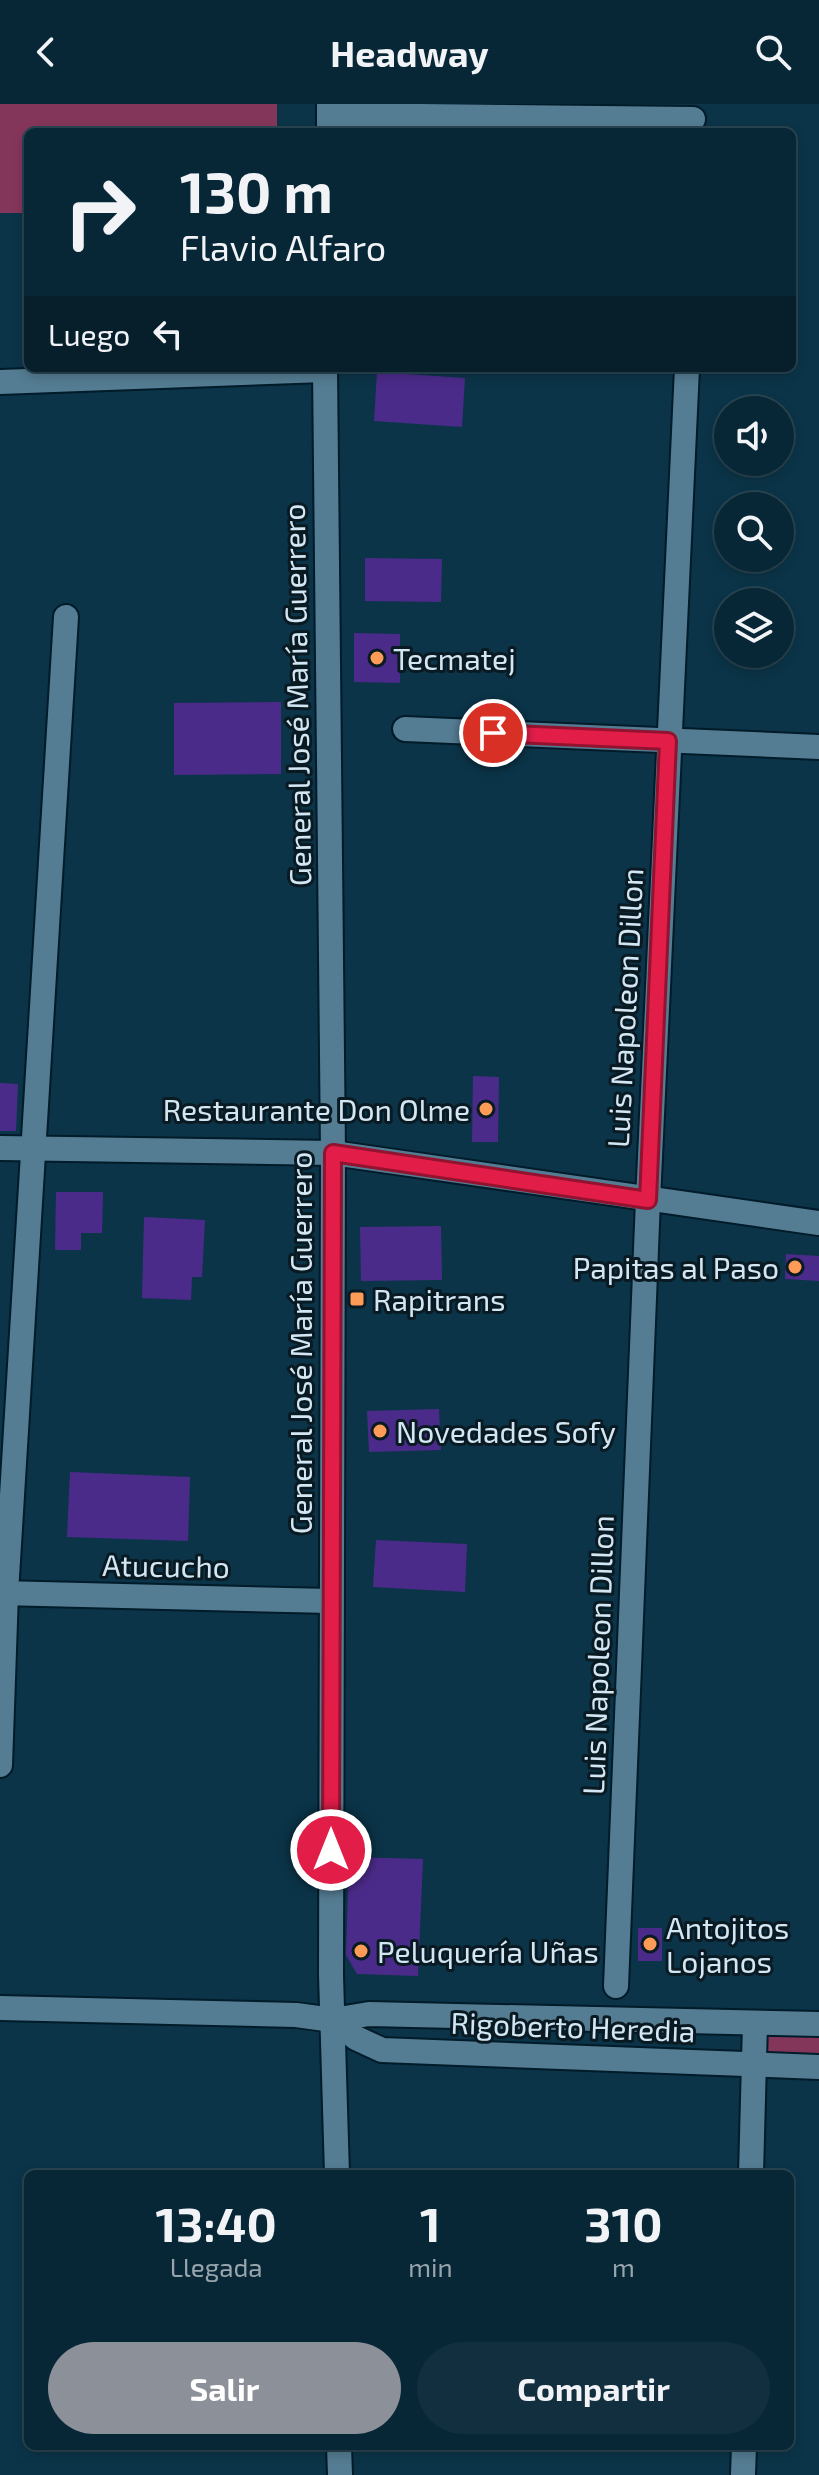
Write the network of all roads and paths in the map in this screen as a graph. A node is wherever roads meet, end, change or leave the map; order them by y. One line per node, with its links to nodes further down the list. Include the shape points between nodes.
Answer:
1 (329, 117): 2 (street)
2 (693, 118)
3 (249, 372): 6 (street)
4 (324, 372): 13 (street, General José María Guerrero)
5 (687, 372): 9 (street, Luis Napoleon Dillon)
6 (0, 382)
7 (66, 617): 12 (street)
8 (405, 729): 9 (street)
9 (668, 741): 10 (street); 14 (street, Luis Napoleon Dillon)
10 (819, 747)
11 (0, 1148): 12 (street)
12 (35, 1148): 13 (street); 16 (street)
13 (333, 1153): 14 (street); 17 (street, General José María Guerrero)
14 (648, 1200): 15 (street); 19 (street, Luis Napoleon Dillon)
15 (819, 1223)
16 (3, 1593): 17 (street, Atucucho); 18 (street)
17 (331, 1601): 21 (street, General José María Guerrero)
18 (0, 1765)
19 (616, 1986)
20 (0, 2008): 21 (street, Rigoberto Heredia)
21 (333, 2020): 22 (street, Rigoberto Heredia, via 369,2014); 24 (street, Rigoberto Heredia, via 382,2050); 26 (street, General José María Guerrero)
22 (755, 2023): 23 (street, Rigoberto Heredia); 24 (street)
23 (819, 2024)
24 (753, 2065): 25 (street, Rigoberto Heredia); 27 (street)
25 (819, 2067)
26 (337, 2170)
27 (751, 2170)
28 (339, 2450): 30 (street)
29 (744, 2450): 31 (street)
30 (340, 2475)
31 (743, 2475)

